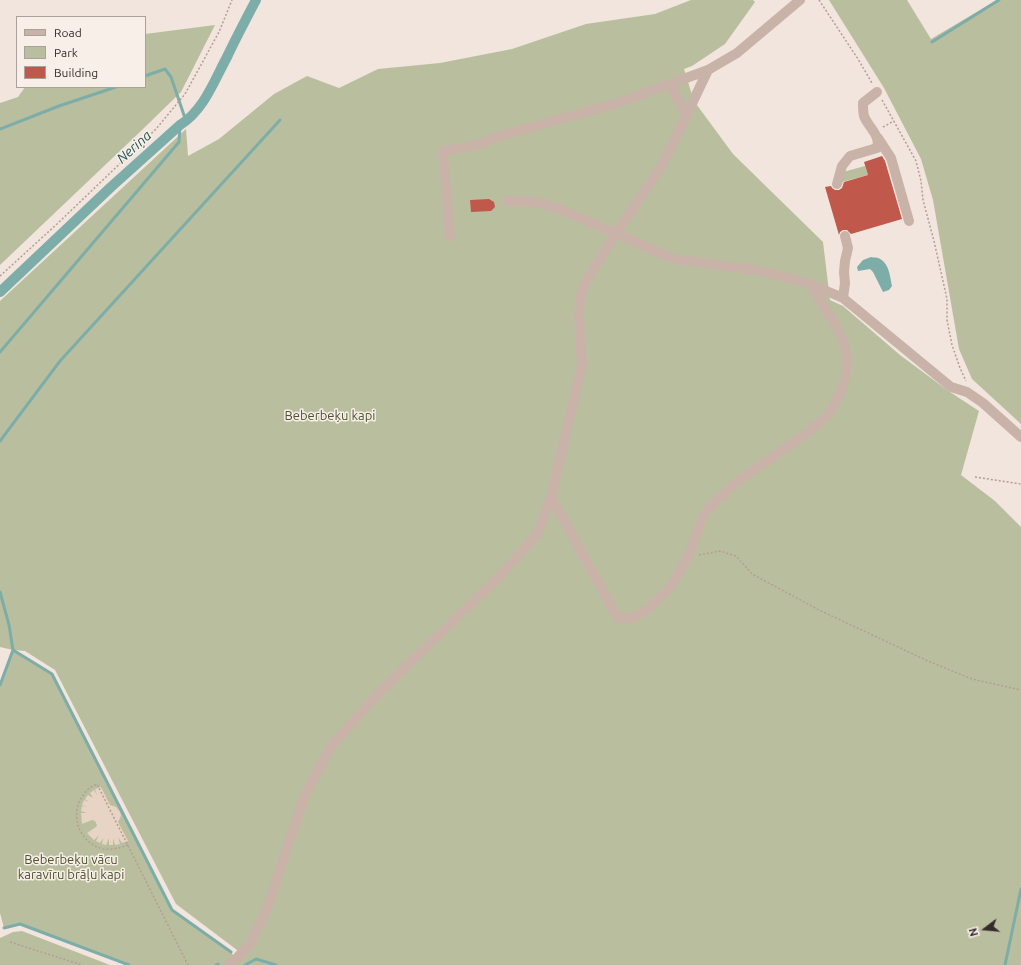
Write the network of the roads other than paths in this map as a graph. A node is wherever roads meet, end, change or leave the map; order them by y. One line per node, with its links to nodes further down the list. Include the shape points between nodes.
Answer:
1 (800, 0): 2 (street, via 737,53)
2 (708, 70): 3 (street); 5 (street)
3 (669, 84): 5 (street); 11 (street, via 621,102 497,137 474,146 443,150)
4 (877, 92): 6 (street, via 863,103 864,116)
5 (687, 115): 10 (street, via 663,164)
6 (875, 134): 7 (street, via 877,148 850,156 842,166); 9 (street, via 892,158)
7 (837, 184)
8 (507, 202): 10 (street, via 537,202)
9 (909, 221)
10 (616, 233): 13 (street, via 674,259 762,271); 16 (street, via 585,283 580,298 582,365)
11 (450, 236)
12 (845, 236): 14 (street, via 848,248)
13 (810, 284): 14 (street); 16 (street, via 844,343 847,358 841,391 829,414 807,433 738,482 708,509 702,518 688,557 670,588 649,608 633,618 618,618)
14 (843, 298): 15 (street, via 952,387 967,392)
15 (1021, 436)
16 (551, 497): 17 (street, via 538,533 501,576 383,689 332,745 306,793 267,909 250,944)
17 (228, 965)

